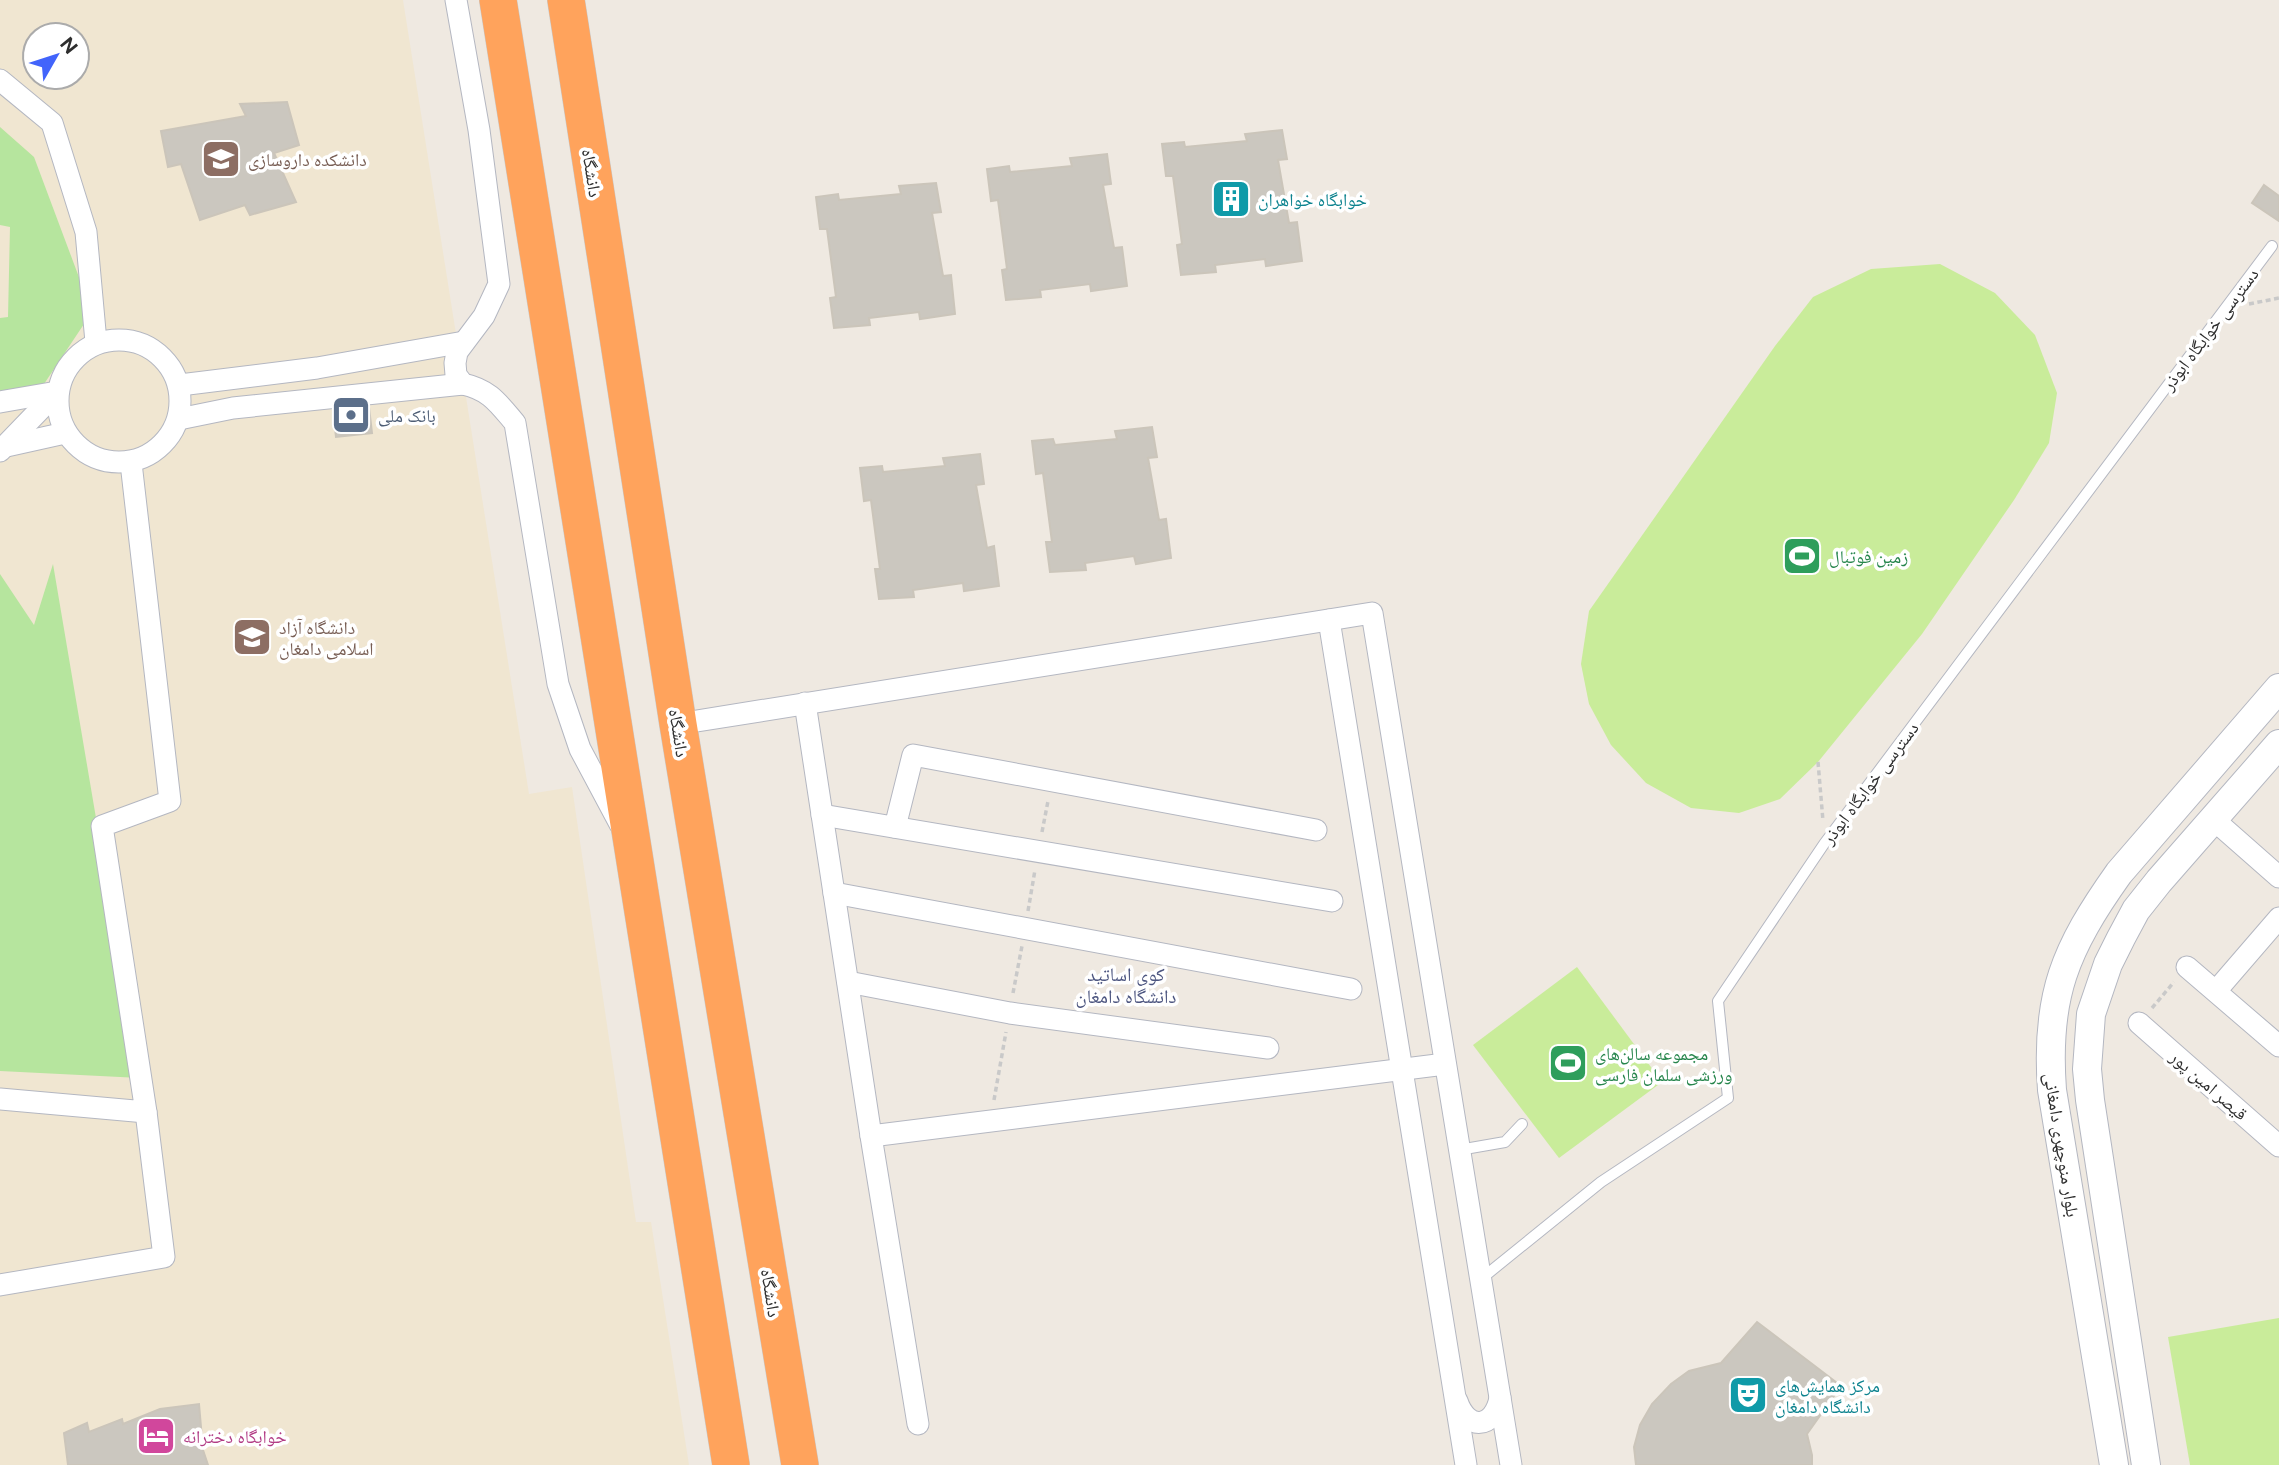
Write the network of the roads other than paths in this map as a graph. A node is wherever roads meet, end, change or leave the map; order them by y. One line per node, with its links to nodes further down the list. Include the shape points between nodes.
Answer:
1 (456, 0): 7 (street, via 499,284 484,316)
2 (498, 0): 25 (highway)
3 (565, 0): 19 (highway, دانشگاه)
4 (0, 80): 6 (street, via 52,123 86,232)
5 (2272, 246): 45 (lane, دسترسی خوابگاه ابوذر, via 1824,844 1718,1001 1728,1098 1601,1182)
6 (96, 342): 9 (street, via 130,339 162,355); 10 (street, via 69,362)
7 (464, 342): 8 (street, via 455,363); 9 (street, via 317,368)
8 (463, 384): 12 (street, via 233,408); 25 (street, via 480,388 515,423 558,684 580,749)
9 (180, 385): 12 (street)
10 (57, 392): 11 (street); 13 (street); 14 (street)
11 (0, 402)
12 (179, 419): 15 (street, via 161,448)
13 (65, 433): 14 (street); 15 (street, via 93,458)
14 (1, 448)
15 (131, 463): 40 (street, via 170,801 102,826)
16 (1329, 620): 18 (street); 37 (street, via 1372,613); 38 (street)
17 (2279, 688): 54 (street, بلوار منوچهری دامغانی, via 2119,873 2071,948 2056,999 2049,1058 2052,1090)
18 (805, 703): 19 (street); 21 (street)
19 (678, 724): 51 (highway, دانشگاه)
20 (2279, 744): 22 (street, بلوار منوچهری دامغانی)
21 (822, 814): 23 (street); 27 (street)
22 (2213, 819): 26 (street); 55 (street, بلوار منوچهری دامغانی, via 2136,910 2101,982 2088,1039 2090,1100)
23 (895, 827): 24 (street, via 913,755); 28 (street)
24 (1316, 830)
25 (632, 848): 50 (highway)
26 (2279, 877)
27 (834, 893): 31 (street); 32 (street)
28 (1332, 901)
29 (2279, 918): 33 (street)
30 (2187, 967): 33 (street)
31 (848, 982): 36 (street, via 1010,1013); 42 (street)
32 (1352, 989)
33 (2216, 991): 35 (street)
34 (2139, 1023): 43 (street, قیصر امین پور)
35 (2279, 1046)
36 (1268, 1048)
37 (1446, 1064): 38 (street); 44 (street)
38 (1402, 1071): 42 (street); 47 (street)
39 (0, 1098): 40 (street)
40 (146, 1112): 46 (street, via 164,1256)
41 (1522, 1124): 44 (lane, via 1505,1142)
42 (871, 1136): 49 (street)
43 (2279, 1146)
44 (1459, 1150): 45 (street)
45 (1480, 1279): 48 (street)
46 (0, 1285)
47 (1455, 1392): 48 (street, via 1460,1410 1468,1419 1480,1422 1497,1412); 52 (street)
48 (1500, 1398): 53 (street)
49 (918, 1423)
50 (731, 1465)
51 (800, 1465)
52 (1466, 1465)
53 (1511, 1465)
54 (2114, 1465)
55 (2146, 1465)

